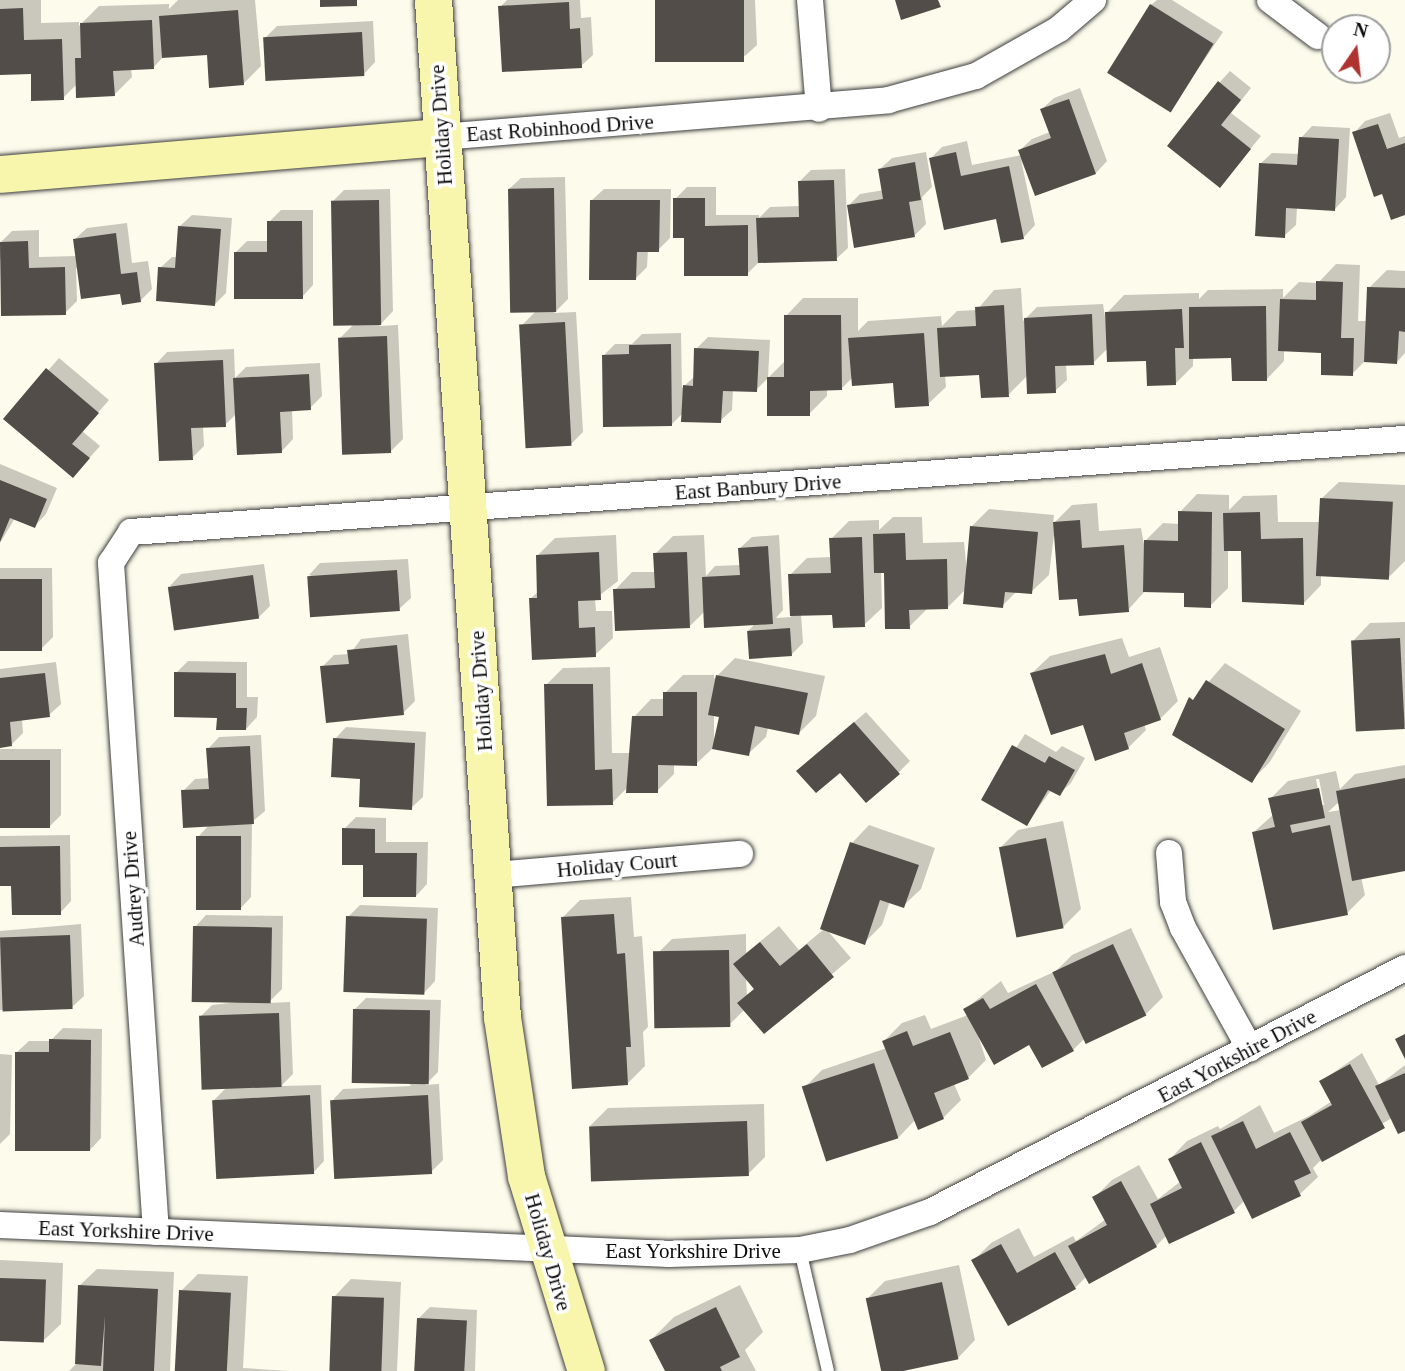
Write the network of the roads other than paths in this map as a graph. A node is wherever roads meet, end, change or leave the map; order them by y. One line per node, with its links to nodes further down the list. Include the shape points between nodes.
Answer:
1 (433, 0): 7 (street, Holiday Drive)
2 (810, 0): 6 (street)
3 (1093, 0): 6 (street, East Robinhood Drive, via 1059,29 976,76 888,100)
4 (1270, 0): 5 (street)
5 (1318, 36)
6 (818, 108): 7 (street, East Robinhood Drive)
7 (442, 137): 8 (street, East Robinhood Drive); 10 (street, Holiday Drive)
8 (0, 174)
9 (1405, 439): 10 (street, East Banbury Drive)
10 (469, 507): 11 (street, East Banbury Drive, via 145,528 131,532); 14 (street, Holiday Drive)
11 (117, 547): 18 (street, Audrey Drive, via 111,563)
12 (1169, 853): 16 (street, via 1173,902 1183,928)
13 (740, 854): 14 (street, Holiday Court)
14 (494, 875): 19 (street, Holiday Drive, via 513,1100 526,1176)
15 (1405, 968): 16 (street, East Yorkshire Drive)
16 (1250, 1049): 20 (street, East Yorkshire Drive, via 930,1212 850,1240)
17 (0, 1226): 18 (street, East Yorkshire Drive)
18 (156, 1231): 19 (street, East Yorkshire Drive)
19 (548, 1249): 20 (street, East Yorkshire Drive, via 749,1255); 21 (street, Holiday Drive)
20 (800, 1250): 22 (lane)
21 (586, 1371)
22 (828, 1371)

